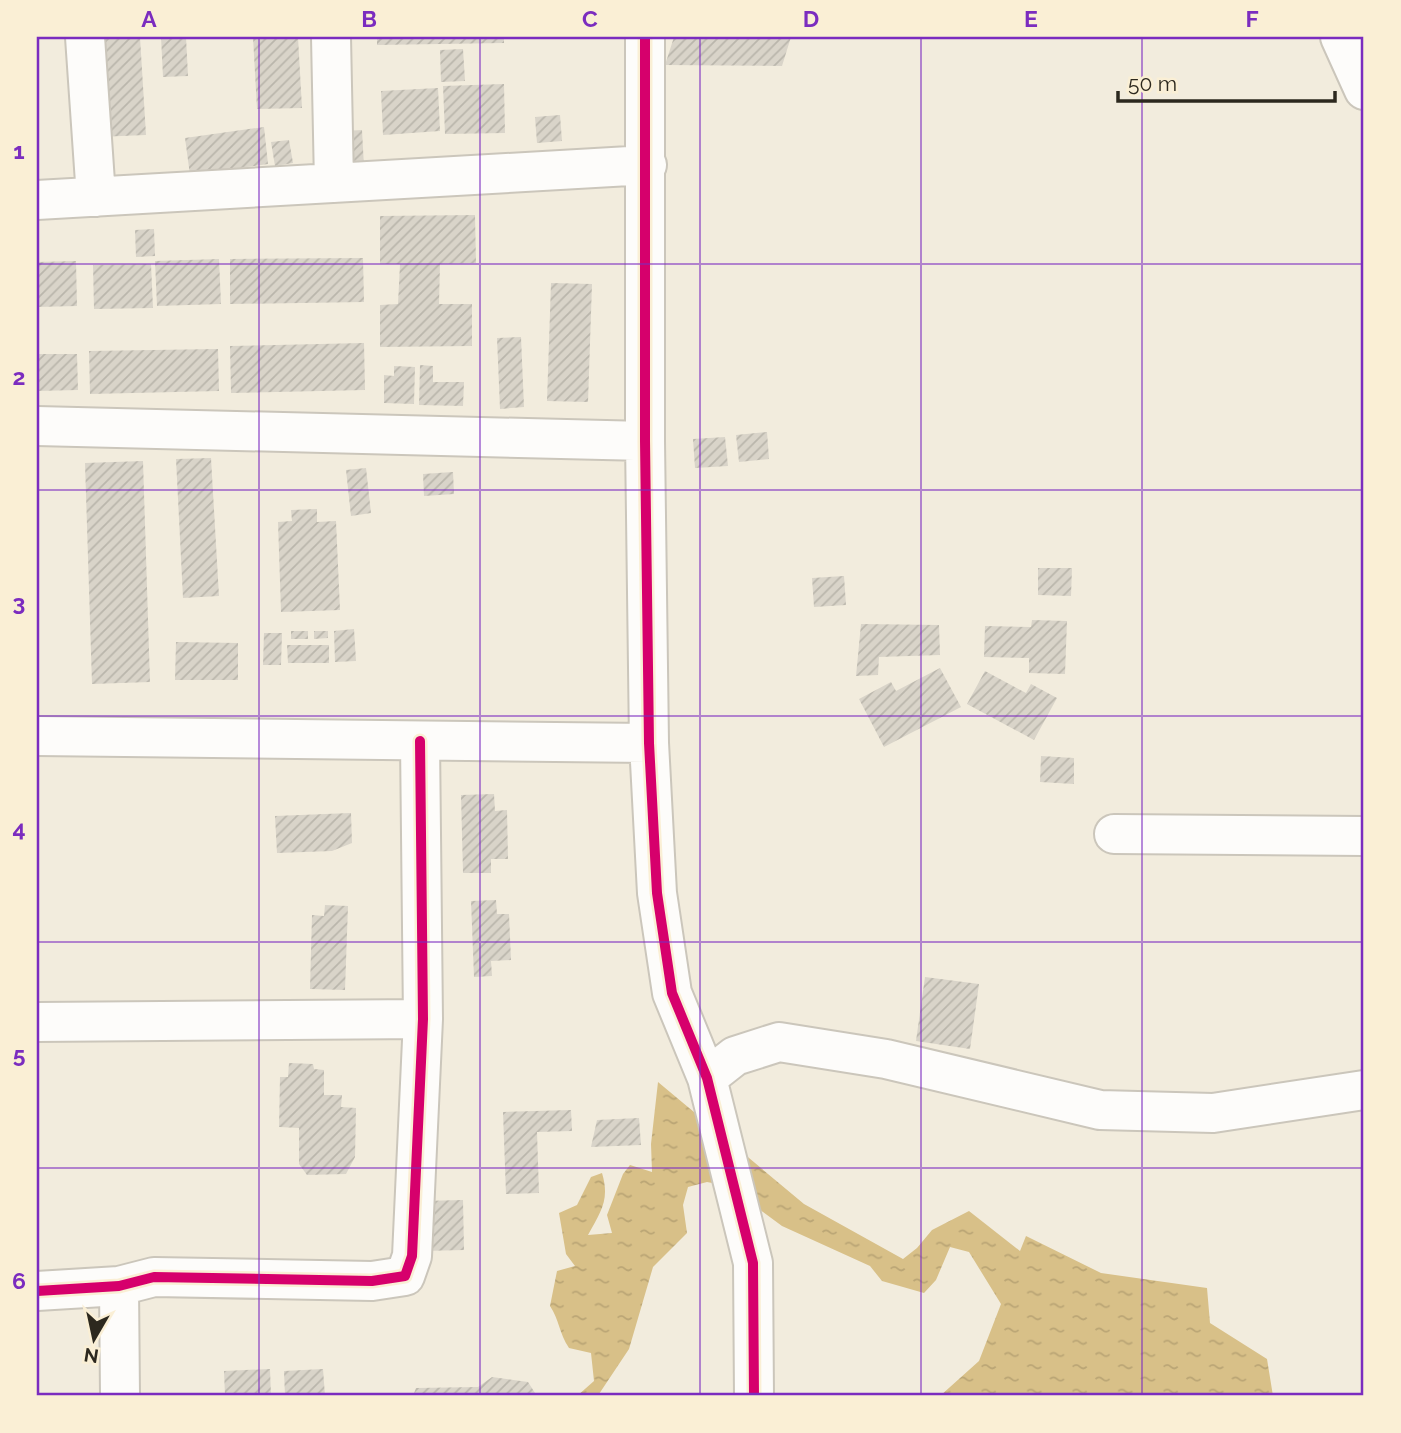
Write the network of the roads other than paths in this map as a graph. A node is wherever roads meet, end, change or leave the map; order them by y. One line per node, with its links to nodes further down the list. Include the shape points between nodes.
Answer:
1 (85, 37): 8 (street)
2 (331, 37): 7 (street)
3 (645, 37): 6 (street)
4 (1340, 37): 5 (street)
5 (1364, 90)
6 (647, 165): 7 (street); 11 (street)
7 (334, 183): 8 (street)
8 (96, 197): 9 (street)
9 (37, 200)
10 (37, 426): 11 (street)
11 (645, 441): 14 (street)
12 (37, 736): 13 (street)
13 (420, 741): 14 (street); 17 (street)
14 (649, 743): 19 (street, via 657,893 672,993)
15 (1114, 834): 16 (street)
16 (1364, 836)
17 (423, 1019): 18 (street); 21 (street, via 412,1256 405,1276 372,1281 154,1277)
18 (37, 1022)
19 (706, 1078): 20 (street, via 735,1056 779,1042 886,1059 1100,1110 1213,1114); 24 (street, via 753,1262)
20 (1364, 1090)
21 (119, 1286): 22 (street); 23 (street)
22 (37, 1291)
23 (120, 1396)
24 (754, 1396)

